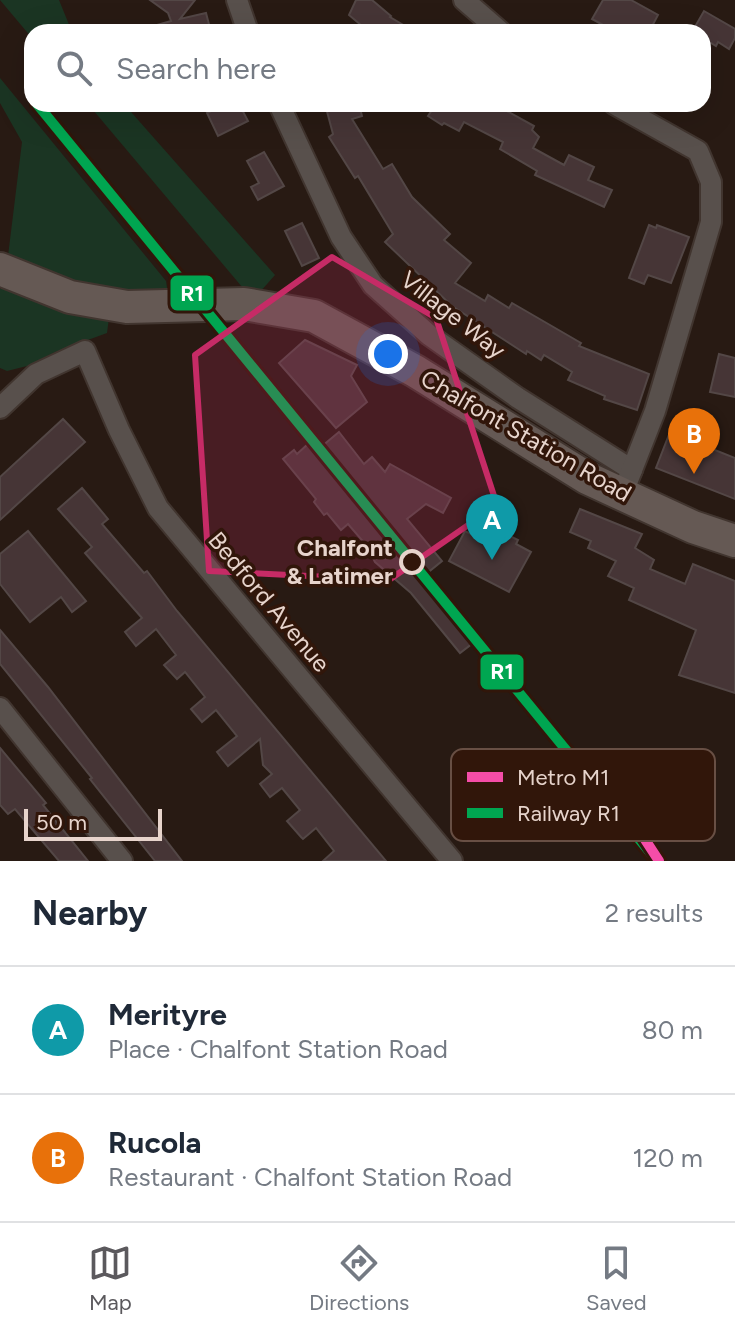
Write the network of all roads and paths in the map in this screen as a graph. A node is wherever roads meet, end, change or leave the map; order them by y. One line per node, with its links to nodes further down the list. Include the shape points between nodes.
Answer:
1 (237, 0): 3 (street)
2 (464, 0): 4 (street)
3 (245, 24)
4 (492, 24)
5 (283, 112): 9 (street, Village Way, via 341,237 373,285 429,335)
6 (628, 112): 9 (street, via 698,151 711,182 711,222 655,411)
7 (0, 269): 9 (main road, Chalfont Station Road, via 70,297 127,307 244,304 314,316 415,371 587,478)
8 (4, 396): 13 (street, Bedford Avenue, via 85,351 158,508)
9 (627, 482): 10 (main road, Chalfont Station Road, via 693,527)
10 (735, 541)
11 (0, 708): 12 (street)
12 (122, 861)
13 (452, 861)

